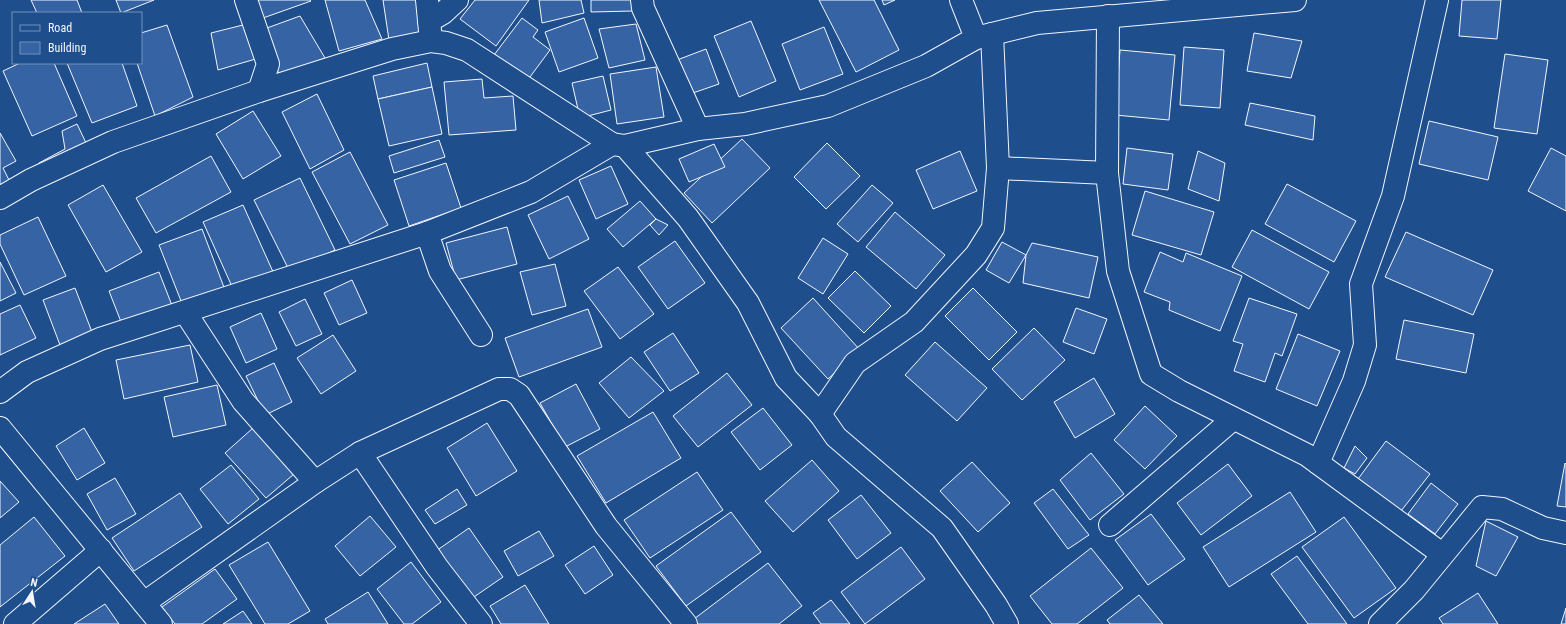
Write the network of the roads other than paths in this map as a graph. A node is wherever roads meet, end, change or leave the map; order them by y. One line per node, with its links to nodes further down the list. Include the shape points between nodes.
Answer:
1 (246, 0): 10 (street, via 268,64)
2 (457, 0): 8 (street, via 443,13)
3 (642, 0): 11 (street)
4 (961, 0): 9 (street)
5 (1295, 0): 7 (street)
6 (1437, 0): 24 (street, via 1393,196 1361,284 1365,345 1354,381)
7 (1108, 16): 9 (street, via 1037,23); 14 (street)
8 (429, 20): 10 (street, via 392,49); 12 (street, via 446,43 467,50)
9 (984, 36): 11 (street, via 926,66 828,106 744,124); 13 (street)
10 (259, 91): 15 (street, via 113,142 31,180)
11 (698, 129): 12 (street)
12 (619, 145): 16 (street, via 531,192); 20 (street, via 688,218 748,303 786,378)
13 (998, 168): 14 (street); 20 (street, via 993,228 976,255 914,322 855,363)
14 (1107, 173): 21 (street, via 1118,271 1151,374 1179,392)
15 (0, 198)
16 (427, 233): 17 (street); 18 (street, via 440,271)
17 (185, 312): 19 (street, via 100,339 27,372); 25 (street, via 243,401)
18 (481, 335)
19 (0, 392)
20 (820, 414): 35 (street, via 836,437 942,528)
21 (1233, 419): 24 (street, via 1308,455); 26 (street)
22 (0, 428): 28 (street)
23 (360, 453): 25 (street); 33 (street, via 437,566); 34 (street, via 499,389 510,389 520,395 606,526)
24 (1318, 463): 29 (street)
25 (315, 482): 30 (street)
26 (1110, 525)
27 (1566, 533): 29 (street, via 1543,528 1502,509 1482,507)
28 (101, 550): 30 (street); 31 (street)
29 (1442, 554): 36 (street, via 1414,590)
30 (144, 603): 32 (street)
31 (14, 624)
32 (161, 624)
33 (481, 624)
34 (686, 624)
35 (1007, 624)
36 (1380, 624)

